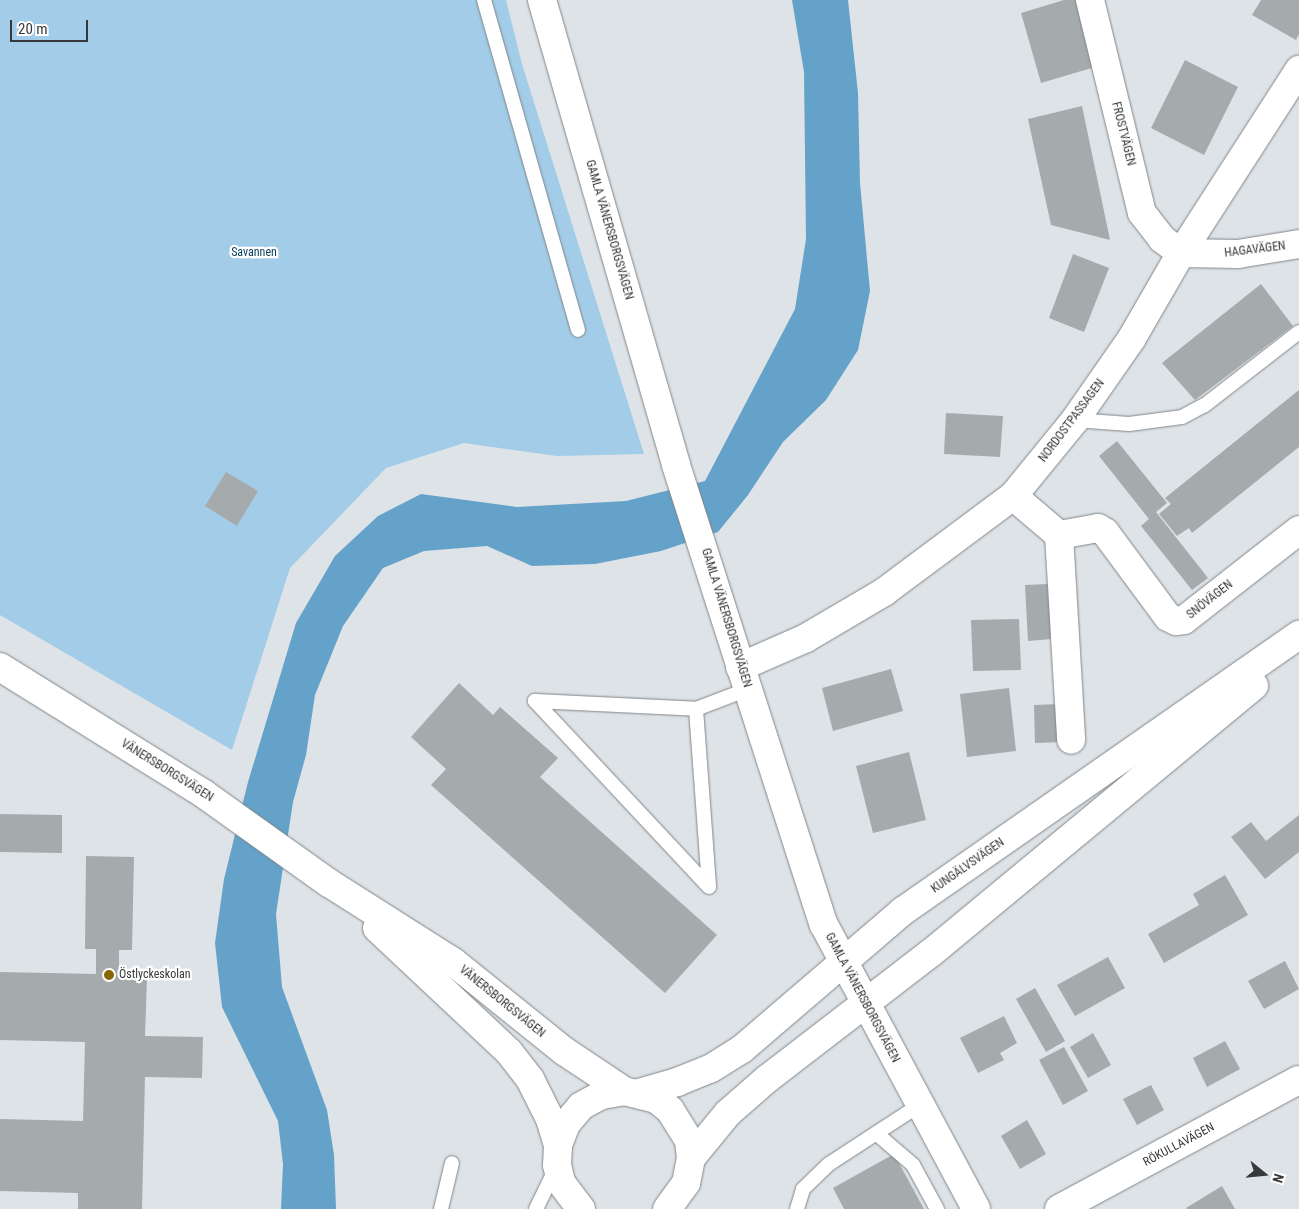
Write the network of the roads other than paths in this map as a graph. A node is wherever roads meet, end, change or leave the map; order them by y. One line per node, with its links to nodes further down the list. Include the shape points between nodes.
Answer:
1 (484, 0): 7 (lane)
2 (542, 0): 16 (street, GAMLA VÄNERSBORGSVÄGEN, via 676,466 711,565)
3 (1090, 0): 6 (street, FROSTVÄGEN, via 1142,213 1162,239)
4 (1299, 70): 6 (street, NORDOSTPASSAGEN)
5 (1299, 244): 6 (street, HAGAVÄGEN, via 1238,254)
6 (1181, 253): 9 (street, NORDOSTPASSAGEN, via 1132,338)
7 (578, 330)
8 (1299, 332): 9 (lane, via 1205,405 1182,417 1129,424)
9 (1075, 420): 10 (street, NORDOSTPASSAGEN)
10 (1013, 496): 12 (street); 16 (street, NORDOSTPASSAGEN, via 884,592)
11 (1299, 530): 12 (street, SNÖVÄGEN, via 1184,620 1168,617 1105,532 1098,528)
12 (1059, 535): 18 (street)
13 (1299, 635): 20 (street, KUNGÄLVSVÄGEN, via 903,911)
14 (1299, 649): 21 (street)
15 (0, 667): 19 (street, VÄNERSBORGSVÄGEN, via 204,794)
16 (744, 678): 17 (lane); 20 (street, GAMLA VÄNERSBORGSVÄGEN, via 824,925)
17 (696, 709): 17 (lane, via 535,701 709,887 707,838)
18 (1071, 740)
19 (329, 883): 23 (street, VÄNERSBORGSVÄGEN, via 452,961 564,1051); 26 (street, VÄNERSBORGSVÄGEN, via 509,1052 530,1079)
20 (842, 962): 21 (street, GAMLA VÄNERSBORGSVÄGEN); 23 (street, KUNGÄLVSVÄGEN, via 742,1049 694,1076)
21 (866, 1005): 24 (street, GAMLA VÄNERSBORGSVÄGEN); 28 (street, via 767,1079 728,1113)
22 (1299, 1080): 37 (street, RÖKULLAVÄGEN)
23 (631, 1092): 26 (street, KUNGÄLVSVÄGEN, via 602,1095 581,1106 566,1124); 28 (street, VÄNERSBORGSVÄGEN, via 656,1099 676,1117 688,1140)
24 (918, 1106): 25 (lane); 36 (street, GAMLA VÄNERSBORGSVÄGEN)
25 (877, 1134): 34 (lane, via 829,1164 804,1189); 35 (lane, via 913,1165)
26 (558, 1155): 30 (lane); 31 (street, VÄNERSBORGSVÄGEN, via 561,1182)
27 (452, 1163): 29 (lane)
28 (689, 1170): 32 (street); 33 (street)
29 (441, 1209)
30 (536, 1209)
31 (580, 1209)
32 (667, 1209)
33 (694, 1209)
34 (797, 1209)
35 (937, 1209)
36 (976, 1209)
37 (1058, 1209)

